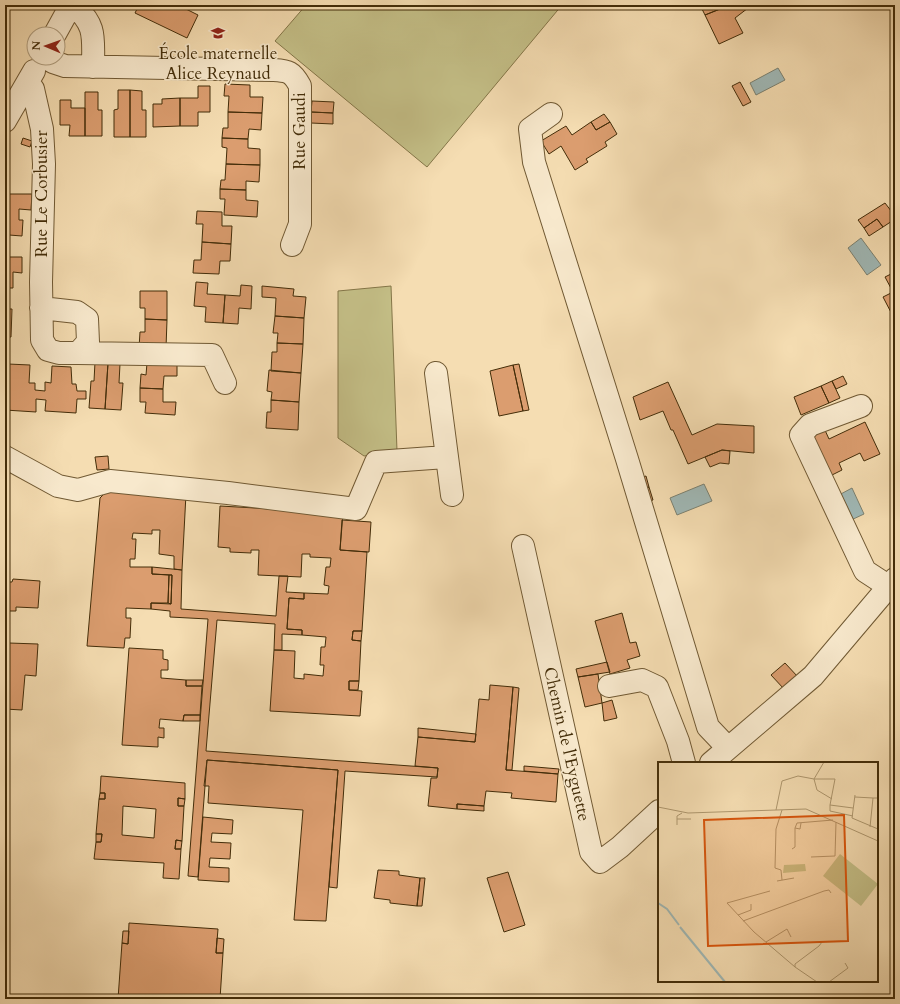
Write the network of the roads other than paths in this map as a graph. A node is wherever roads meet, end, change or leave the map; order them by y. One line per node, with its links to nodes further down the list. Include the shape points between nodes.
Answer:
1 (72, 5): 2 (street); 5 (street, via 88,20 92,30)
2 (60, 26)
3 (38, 66): 6 (street)
4 (65, 66): 5 (street, Rue Gaudi)
5 (93, 67): 9 (street, Rue Gaudi, via 273,70 289,72 296,77 300,86 300,224)
6 (28, 83): 8 (street); 10 (street, Rue Le Corbusier, via 33,89 42,129 44,164)
7 (551, 114): 21 (street, via 530,129 534,162 708,727)
8 (5, 121)
9 (292, 244)
10 (41, 308): 11 (street, Rue Le Corbusier, via 42,340 48,350); 11 (street, via 77,312 88,319 88,342)
11 (78, 353): 13 (street, Rue Le Corbusier, via 212,355)
12 (436, 373): 16 (street)
13 (225, 383)
14 (861, 406): 19 (street, via 810,425 801,435 865,571)
15 (5, 457): 16 (street, via 58,486 78,490 110,480 356,509 376,462)
16 (446, 457): 17 (street)
17 (452, 495)
18 (523, 546): 24 (street, Chemin de l'Eyguette, via 591,852 600,862)
19 (891, 582): 21 (street, via 813,676)
20 (610, 686): 22 (street, via 642,680 657,687)
21 (728, 748): 23 (street)
22 (684, 762)
23 (712, 762)
24 (658, 812)

